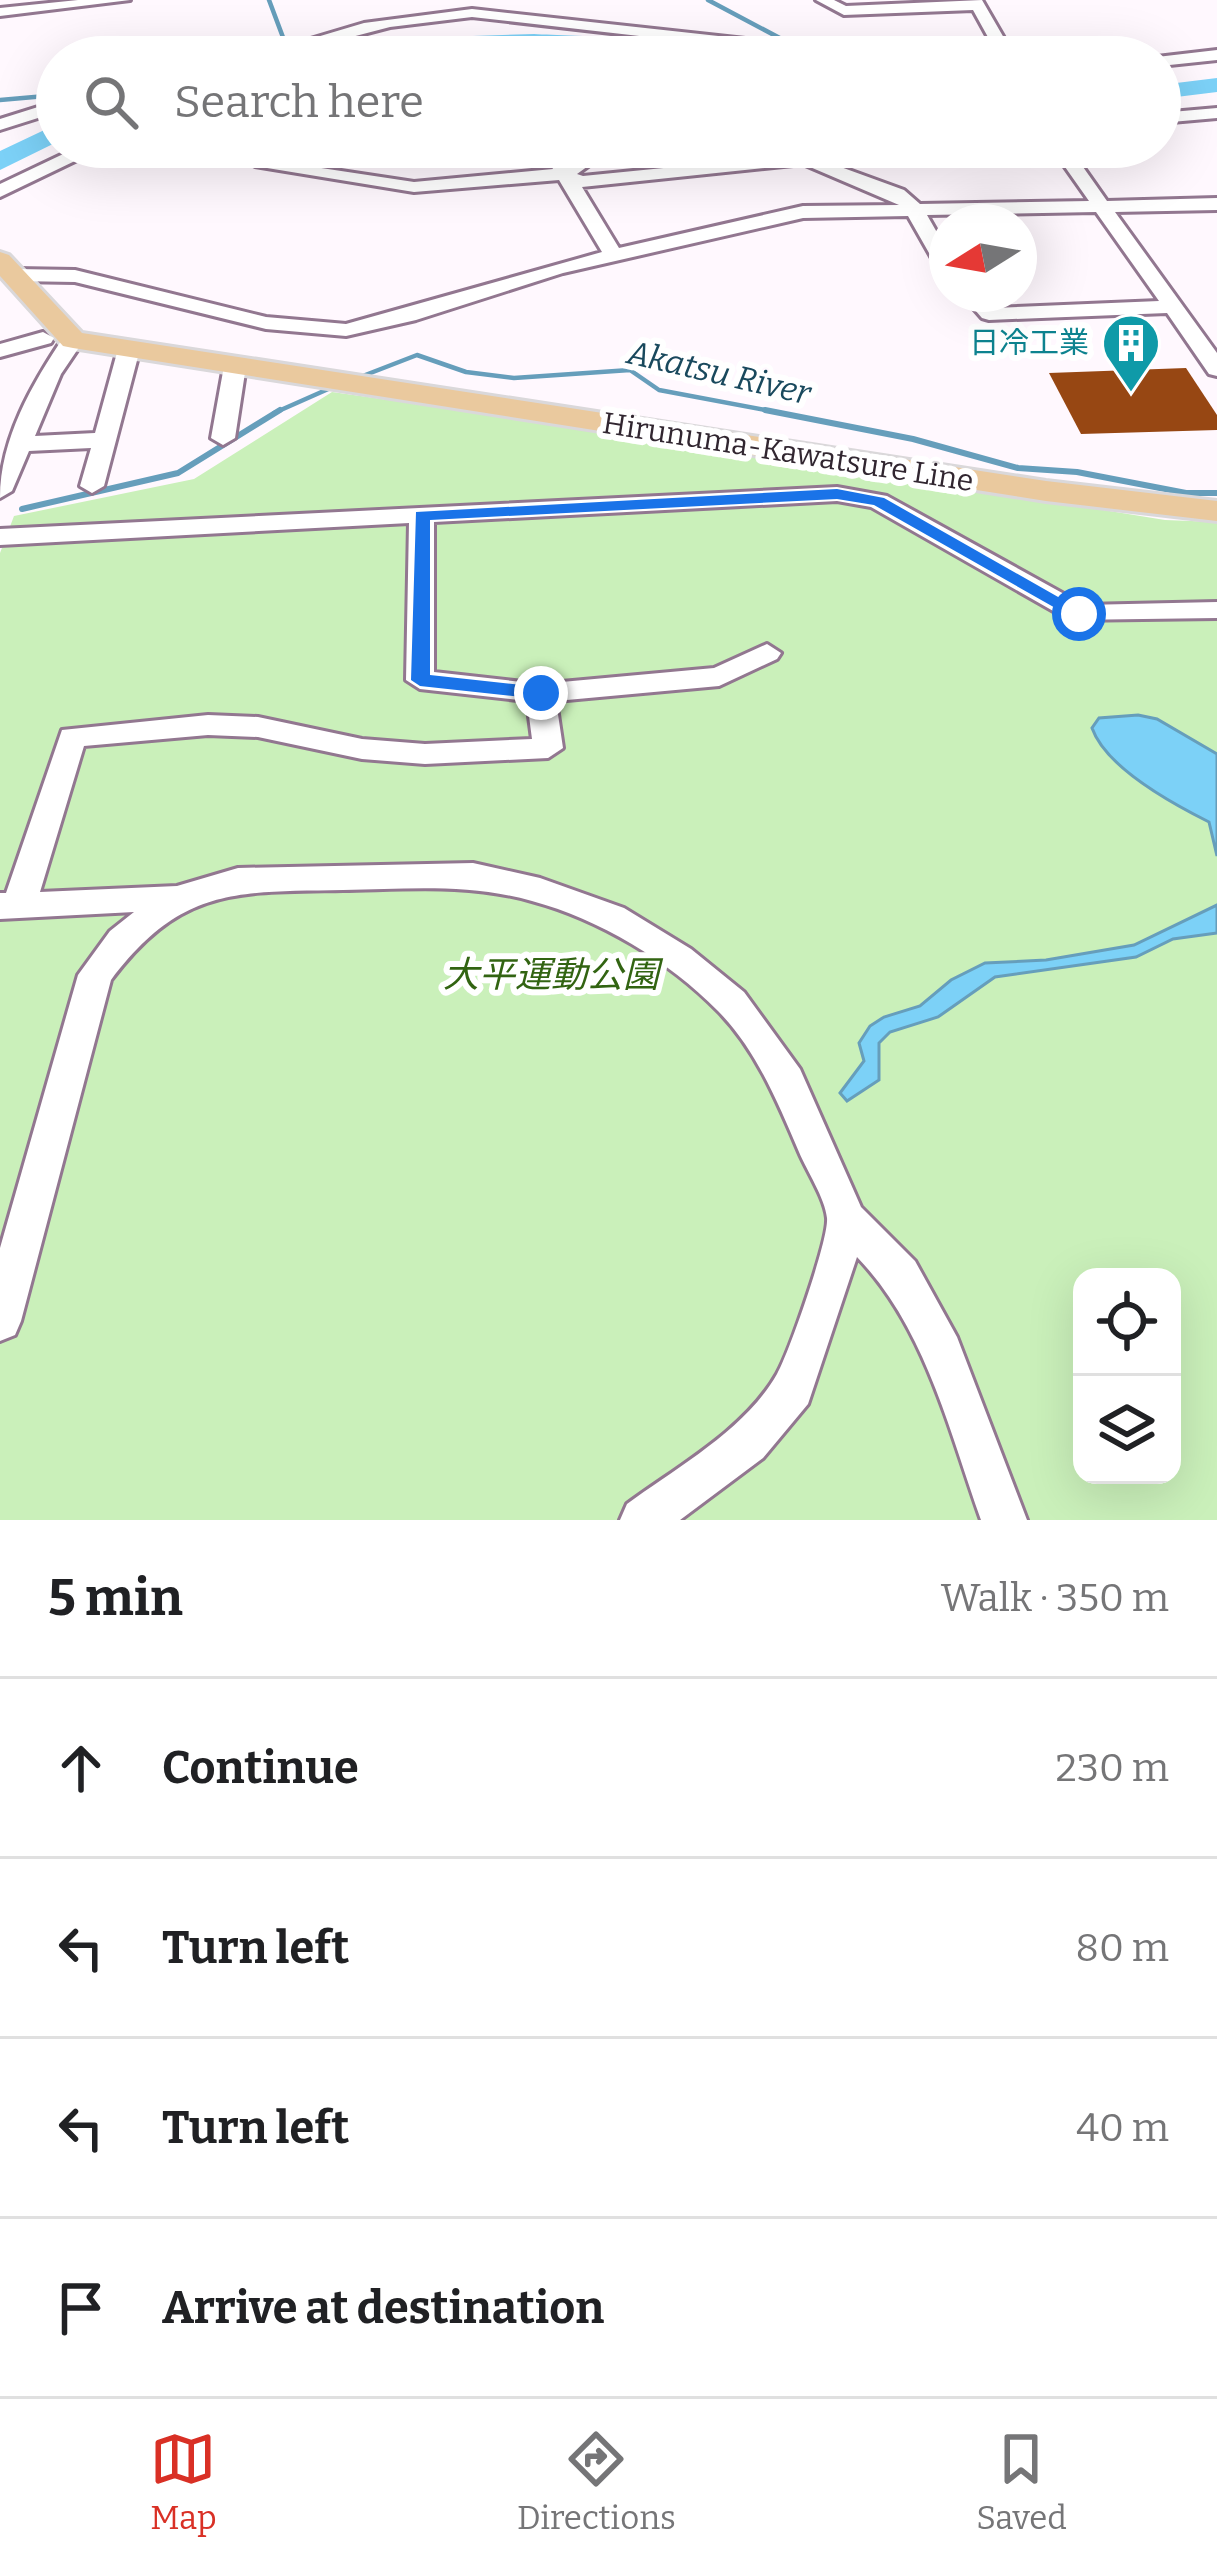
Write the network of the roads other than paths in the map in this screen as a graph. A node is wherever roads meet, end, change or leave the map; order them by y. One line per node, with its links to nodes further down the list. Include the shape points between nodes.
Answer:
1 (122, 0): 5 (street)
2 (403, 0): 6 (street)
3 (823, 0): 4 (street, via 844,11)
4 (976, 3): 9 (street)
5 (0, 12)
6 (420, 14): 7 (street); 8 (street)
7 (325, 36)
8 (684, 36)
9 (995, 36)
10 (1217, 55): 11 (street)
11 (1181, 59)
12 (1217, 112): 14 (street)
13 (36, 113): 15 (street)
14 (1181, 116)
15 (0, 125)
16 (43, 168): 24 (street)
17 (298, 168): 23 (street, via 414,187)
18 (560, 168): 23 (street)
19 (574, 168): 23 (street)
20 (654, 168): 23 (street, via 581,182)
21 (833, 168): 27 (street)
22 (1075, 168): 25 (street)
23 (563, 174): 29 (street)
24 (0, 191)
25 (1101, 204): 26 (street); 27 (street); 31 (street)
26 (1217, 204)
27 (913, 207): 28 (street); 29 (street, via 802,212)
28 (929, 235)
29 (614, 254): 30 (street, via 346,330 266,323 75,276)
30 (8, 268): 33 (main road)
31 (1173, 308): 32 (street); 37 (street)
32 (986, 312)
33 (58, 339): 34 (main road, Hirunuma-Kawatsure Line); 35 (street); 40 (street)
34 (129, 349): 36 (main road, Hirunuma-Kawatsure Line); 39 (street)
35 (0, 351)
36 (235, 365): 38 (street); 43 (main road, Hirunuma-Kawatsure Line, via 1102,500)
37 (1217, 369)
38 (223, 438)
39 (105, 440): 40 (street); 41 (street)
40 (20, 444): 42 (street)
41 (92, 486)
42 (0, 491)
43 (1217, 511)
44 (422, 516): 45 (street); 46 (street, via 837,494 878,501 1079,614); 48 (street, via 420,680)
45 (0, 536)
46 (1217, 610)
47 (767, 653): 48 (street, via 719,677)
48 (541, 693): 50 (street, via 548,748 424,754 208,725 72,737)
49 (177, 898): 50 (street); 51 (street, via 238,880 472,875 611,917 732,1002 787,1081); 52 (street, via 122,940 94,975)
50 (9, 905)
51 (847, 1220): 53 (street, via 793,1389 747,1442); 54 (street, via 901,1274 942,1352)
52 (0, 1321)
53 (643, 1520)
54 (1004, 1520)

